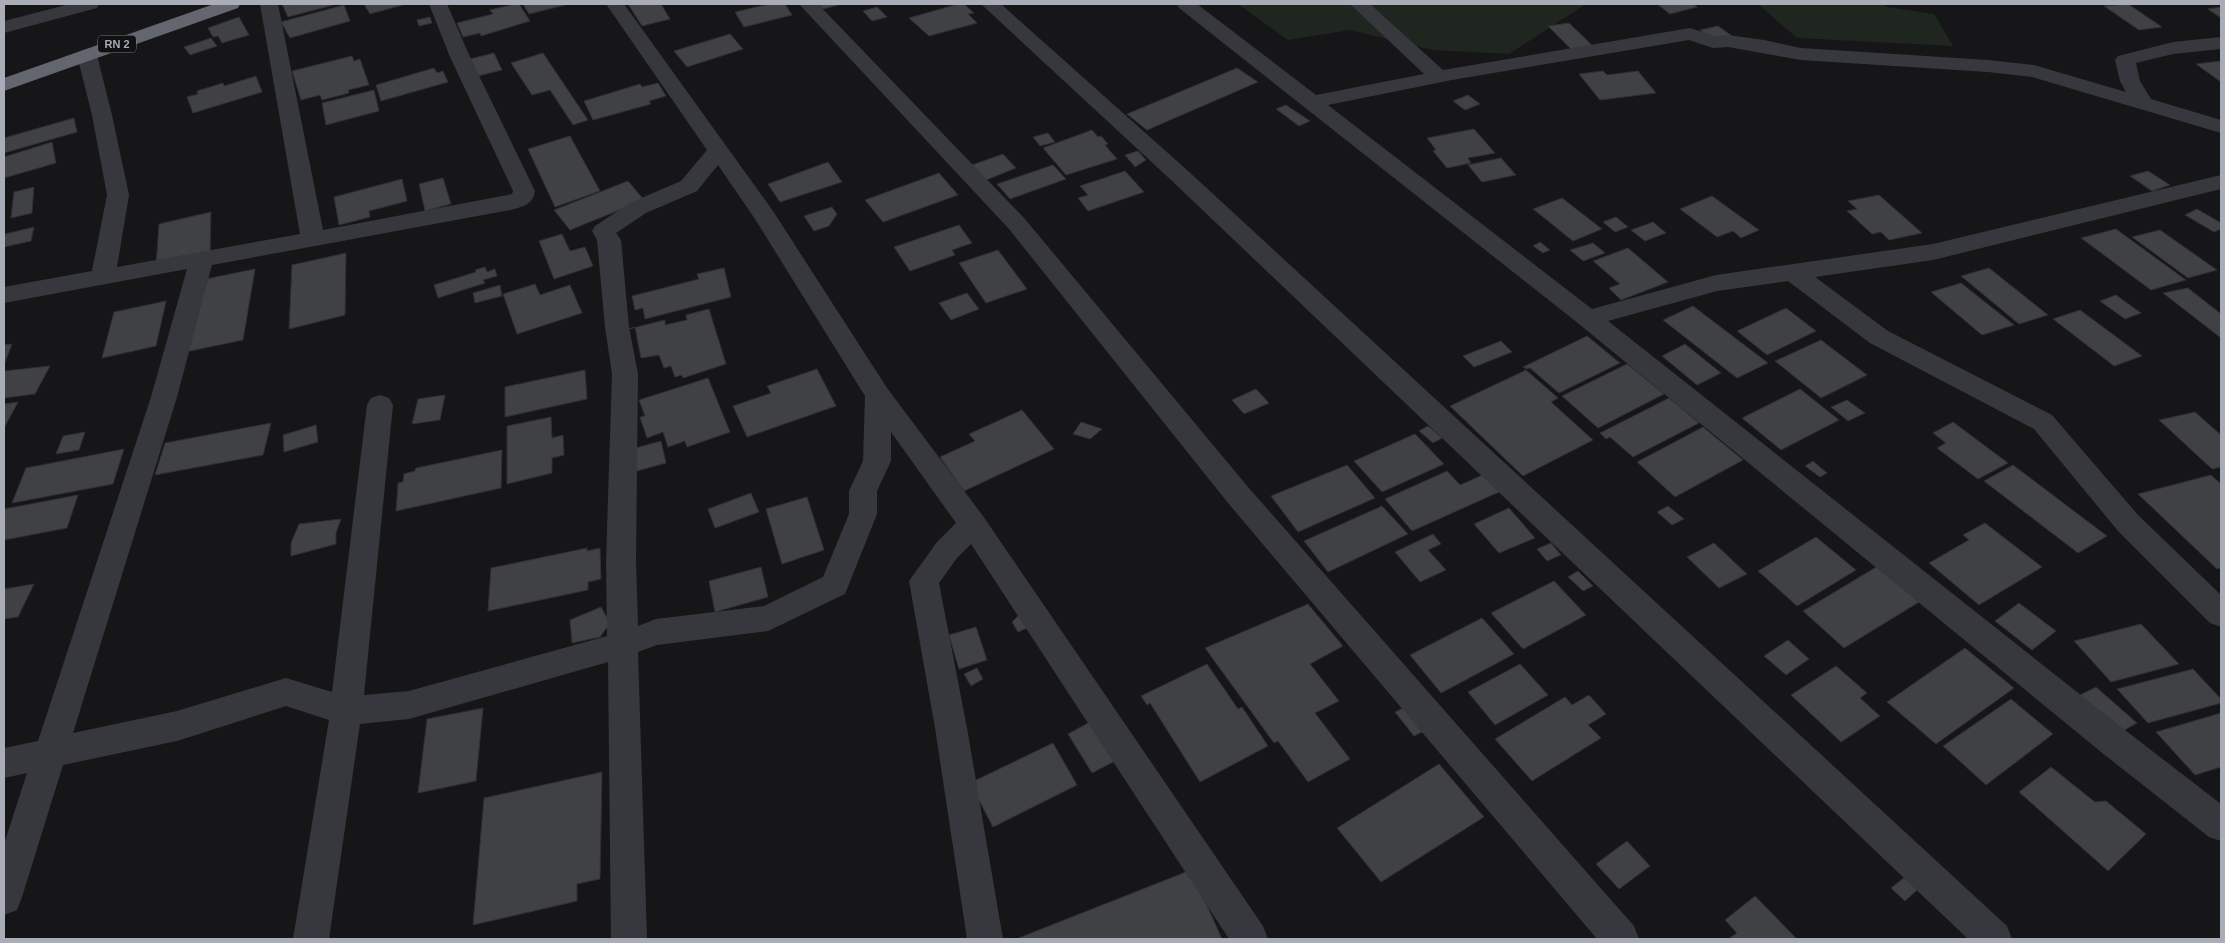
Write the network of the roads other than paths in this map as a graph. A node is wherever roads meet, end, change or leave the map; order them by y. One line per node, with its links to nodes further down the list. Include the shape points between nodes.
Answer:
1 (90, 4): 10 (street)
2 (231, 4): 12 (highway, RN 2)
3 (269, 4): 20 (street)
4 (438, 4): 20 (street, via 524,191 522,198 510,203)
5 (615, 4): 18 (street)
6 (808, 4): 40 (street, via 1018,224 1238,495)
7 (990, 4): 41 (street, via 1194,188)
8 (1186, 4): 15 (street)
9 (1359, 4): 13 (street)
10 (4, 27)
11 (2221, 43): 16 (street, via 2173,48 2125,60 2130,81)
12 (87, 56): 14 (highway, RN 2); 23 (street, via 118,195)
13 (1439, 76): 15 (street); 16 (street, via 1690,34 1713,42 1764,46 1835,58 2034,71)
14 (4, 85)
15 (1312, 102): 25 (street)
16 (2142, 102): 17 (street)
17 (2221, 127)
18 (718, 151): 26 (street, via 765,216); 30 (street, via 689,186 638,208 603,231 609,240 616,327 625,374)
19 (2221, 182): 22 (street, via 1933,252)
20 (313, 240): 21 (street)
21 (201, 261): 23 (street); 32 (street, via 164,397)
22 (1791, 272): 25 (street, via 1716,283); 29 (street, via 1878,338 2044,422 2128,523)
23 (103, 278): 24 (street)
24 (4, 296)
25 (1588, 318): 34 (street)
26 (878, 395): 28 (street); 30 (street, via 877,461 863,491 863,514 836,585 768,618 656,632)
27 (380, 405): 31 (street)
28 (973, 524): 38 (street, via 947,550 924,582 963,795); 39 (street)
29 (2221, 614)
30 (622, 645): 31 (street, via 409,706); 37 (street)
31 (346, 711): 32 (street, via 286,692 177,726); 36 (street)
32 (48, 754): 33 (street); 35 (street)
33 (4, 763)
34 (2221, 825)
35 (4, 896)
36 (311, 939)
37 (629, 939)
38 (985, 939)
39 (1250, 939)
40 (1621, 939)
41 (1994, 939)

